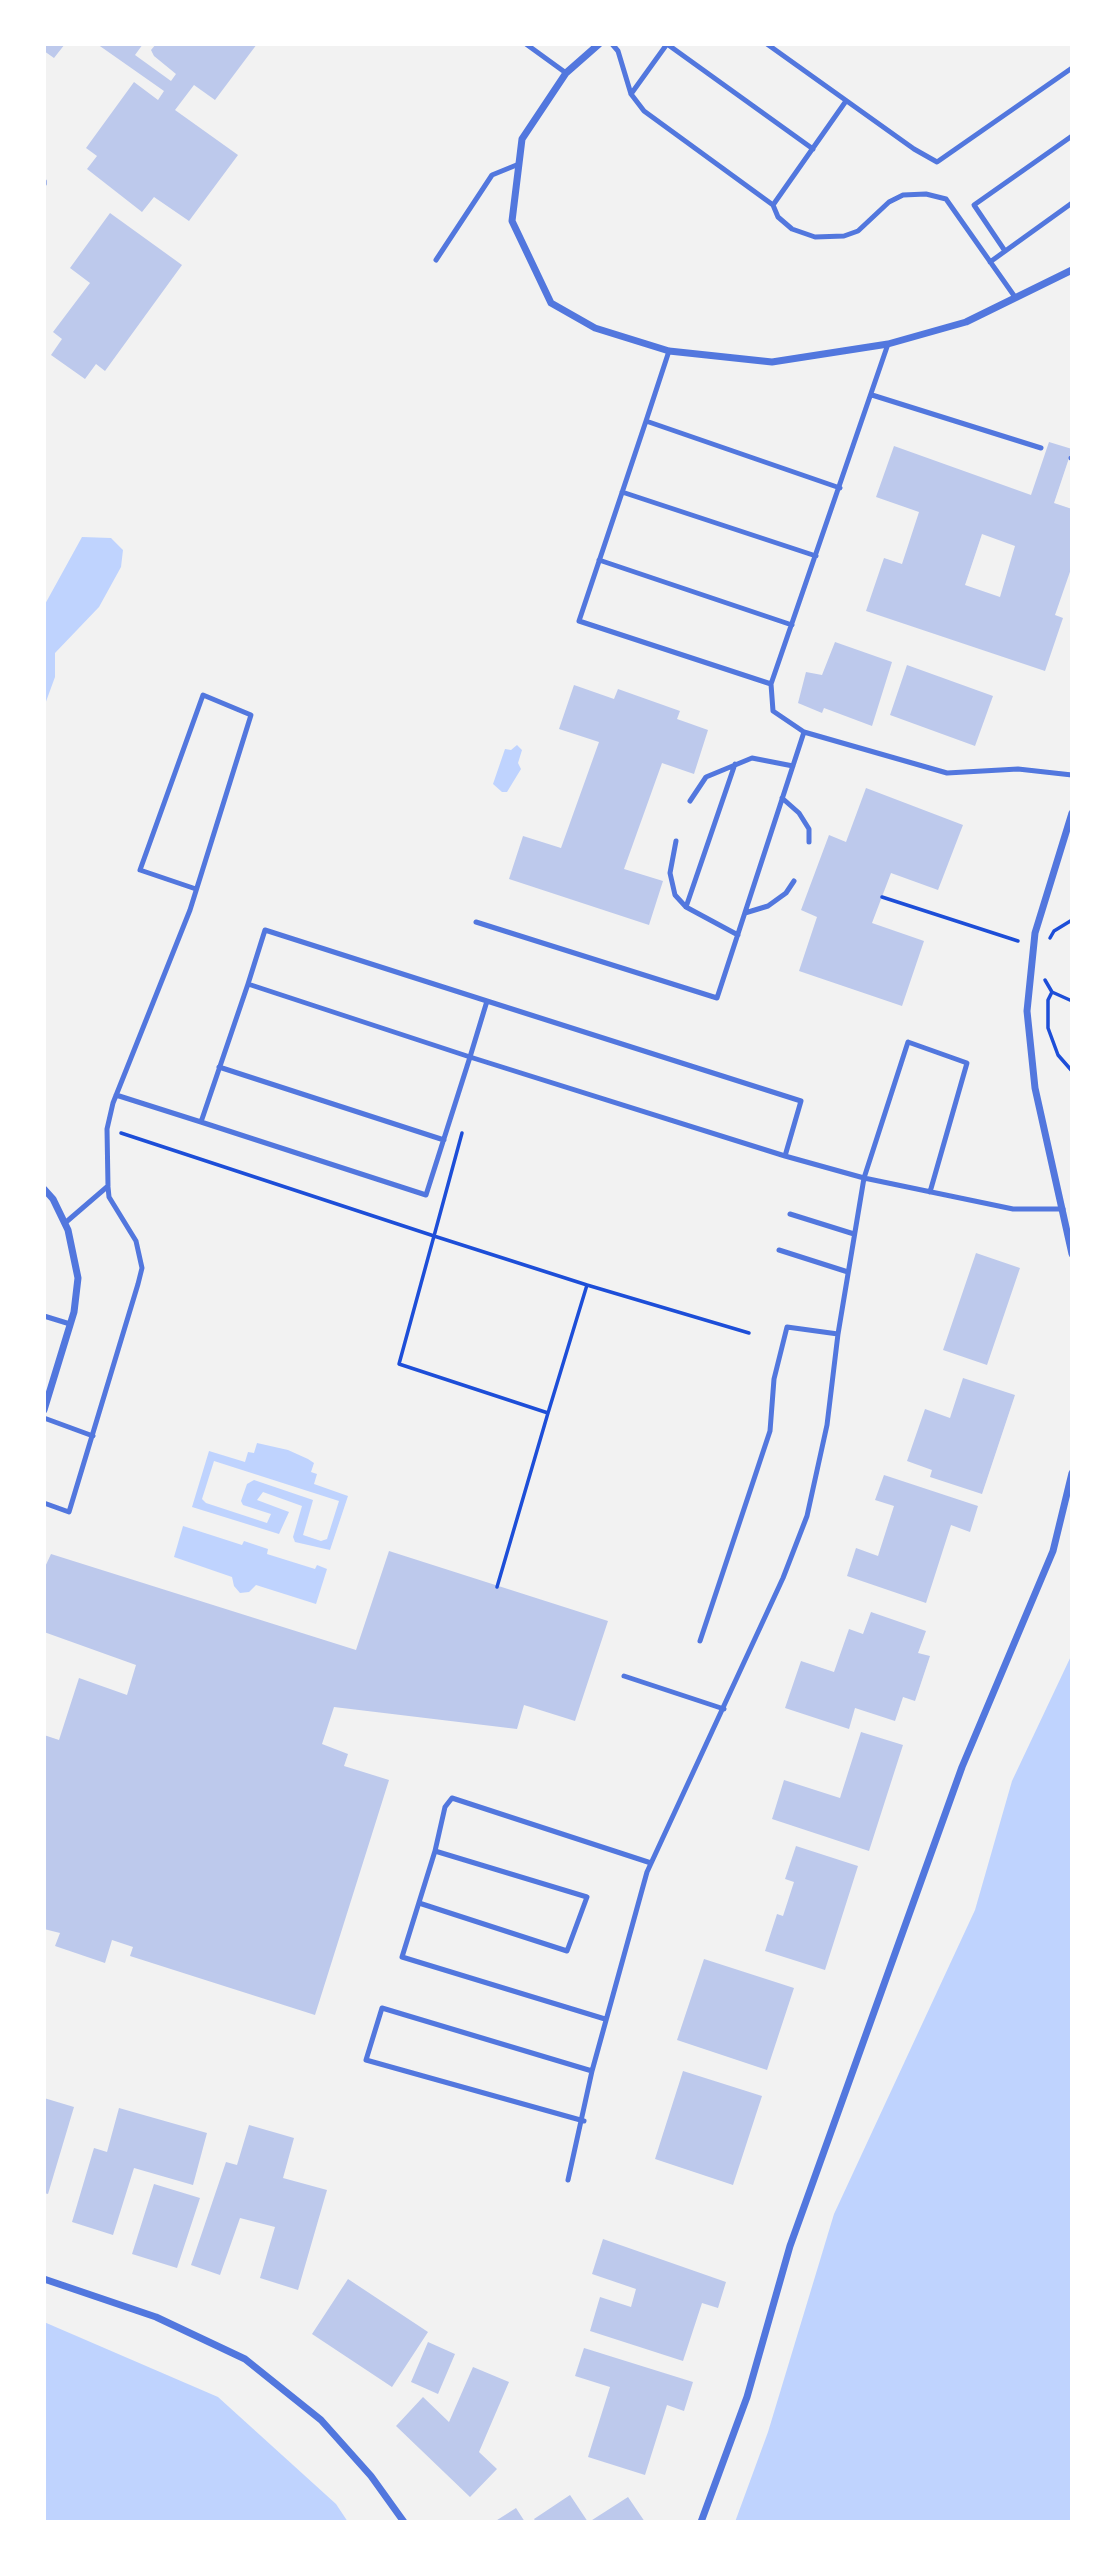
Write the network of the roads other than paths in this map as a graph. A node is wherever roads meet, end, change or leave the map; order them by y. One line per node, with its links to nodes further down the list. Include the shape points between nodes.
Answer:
1 (526, 44): 7 (lane)
2 (599, 44): 7 (street)
3 (612, 44): 8 (lane)
4 (667, 44): 8 (lane); 11 (lane)
5 (767, 44): 9 (lane)
6 (1072, 68): 9 (lane, via 937,162)
7 (566, 73): 12 (street, via 522,139)
8 (631, 94): 14 (lane, via 644,111)
9 (846, 101): 11 (lane)
10 (1072, 136): 15 (lane, via 974,205)
11 (813, 149): 14 (lane)
12 (519, 164): 16 (lane, via 492,174); 21 (street, via 512,221 551,303 595,328)
13 (1072, 203): 15 (lane)
14 (772, 205): 17 (lane, via 792,229 815,237 844,236 858,231 903,195 946,199)
15 (1005, 251): 17 (lane)
16 (436, 260)
17 (990, 262): 19 (lane)
18 (1072, 270): 19 (street)
19 (1015, 297): 20 (street, via 966,322)
20 (888, 344): 21 (street, via 772,362); 22 (lane)
21 (669, 351): 23 (lane)
22 (872, 395): 24 (lane); 25 (lane)
23 (646, 421): 25 (lane); 26 (lane)
24 (1041, 448)
25 (840, 488): 27 (lane)
26 (622, 492): 27 (lane); 28 (lane)
27 (816, 556): 29 (lane)
28 (599, 560): 29 (lane); 30 (lane, via 579,621)
29 (792, 625): 30 (lane)
30 (771, 684): 31 (lane, via 773,711)
31 (804, 732): 33 (lane); 34 (lane, via 947,773 1018,769)
32 (735, 764): 33 (lane, via 752,758); 36 (lane, via 706,777); 42 (lane)
33 (793, 766): 35 (lane)
34 (1072, 775)
35 (782, 798): 39 (lane, via 809,829); 43 (lane)
36 (690, 801)
37 (1072, 813): 58 (street, via 1035,933 1027,1011 1035,1088)
38 (676, 841): 42 (lane, via 670,873 675,895)
39 (809, 842)
40 (794, 881): 43 (lane, via 786,894 768,906)
41 (197, 889): 41 (lane, via 251,715 203,695 140,870); 50 (lane)
42 (686, 907): 45 (lane)
43 (745, 913): 45 (lane)
44 (476, 922): 45 (lane, via 717,998)
45 (738, 935)
46 (248, 985): 47 (lane, via 265,930); 48 (lane); 49 (lane)
47 (487, 1001): 48 (lane); 53 (lane, via 802,1101)
48 (470, 1057): 52 (lane); 53 (lane)
49 (219, 1067): 51 (lane); 52 (lane)
50 (116, 1095): 51 (lane); 55 (lane, via 107,1129)
51 (201, 1122): 52 (lane, via 426,1195)
52 (444, 1140)
53 (785, 1156): 54 (lane)
54 (864, 1178): 57 (lane); 57 (lane, via 908,1042 967,1063); 61 (lane)
55 (108, 1186): 60 (lane); 70 (lane, via 109,1197 136,1241 142,1268)
56 (44, 1189): 60 (street)
57 (930, 1192): 58 (lane, via 1013,1209)
58 (1063, 1209): 63 (street)
59 (790, 1214): 61 (lane)
60 (65, 1223): 66 (street, via 78,1278)
61 (854, 1234): 64 (lane)
62 (779, 1250): 64 (lane)
63 (1072, 1254)
64 (848, 1272): 67 (lane)
65 (44, 1316): 66 (lane)
66 (70, 1324): 68 (street)
67 (838, 1334): 73 (lane, via 787,1327 770,1431); 75 (lane, via 827,1425 807,1516)
68 (44, 1410)
69 (44, 1418): 70 (lane)
70 (93, 1436): 72 (lane, via 69,1513)
71 (1072, 1473): 85 (street, via 1053,1551 962,1767 790,2246 747,2397)
72 (44, 1503)
73 (699, 1641)
74 (624, 1676): 75 (lane)
75 (724, 1709): 77 (lane)
76 (435, 1851): 77 (lane, via 445,1807 452,1798); 78 (lane); 78 (lane, via 587,1897 567,1951)
77 (651, 1863): 79 (lane)
78 (419, 1903): 79 (lane, via 402,1957)
79 (605, 2019): 80 (lane)
80 (592, 2071): 81 (lane); 81 (lane, via 382,2008 366,2060)
81 (583, 2121): 82 (lane)
82 (568, 2180)
83 (44, 2279): 84 (street, via 156,2317 245,2360 321,2420)
84 (404, 2522)
85 (701, 2522)

